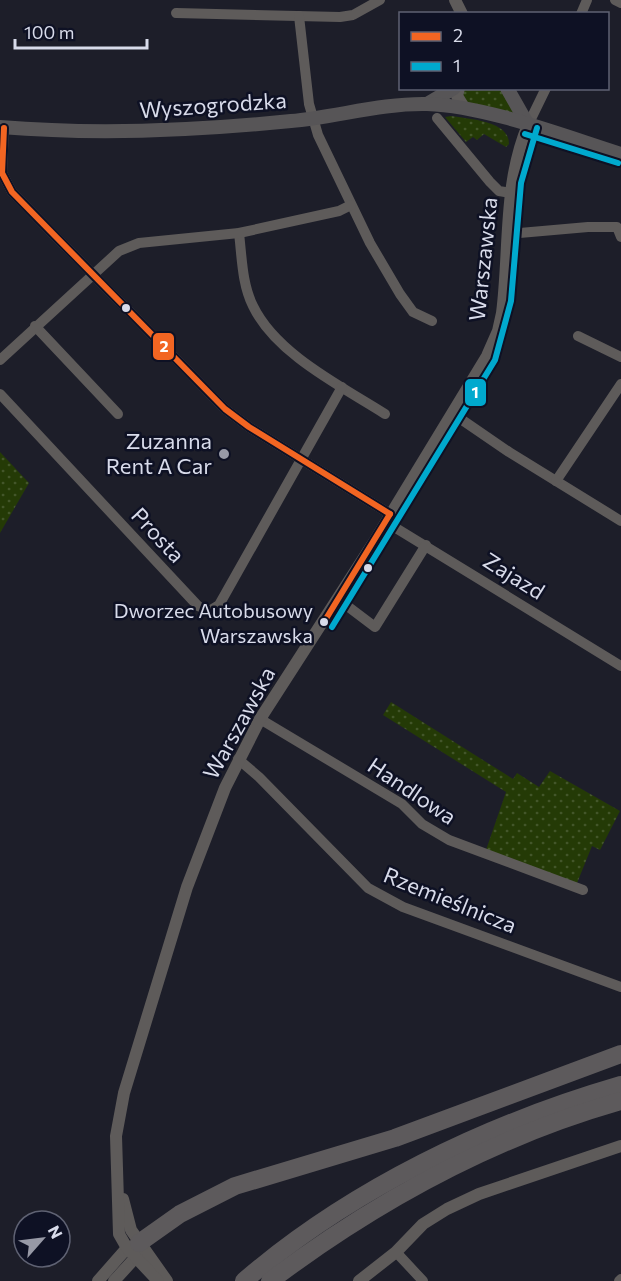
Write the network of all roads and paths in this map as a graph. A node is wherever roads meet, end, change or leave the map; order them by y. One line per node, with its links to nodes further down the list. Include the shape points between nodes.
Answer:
1 (381, 0): 5 (street, via 347,16)
2 (615, 0): 3 (street)
3 (621, 3)
4 (176, 13): 5 (street)
5 (299, 16): 12 (street)
6 (451, 90): 10 (main road, Wyszogrodzka)
7 (458, 90): 11 (street, via 457,96)
8 (508, 90): 14 (main road)
9 (545, 90): 14 (street, Warszawska)
10 (427, 105): 11 (main road, Wyszogrodzka); 12 (main road, Wyszogrodzka)
11 (465, 110): 14 (main road, Wyszogrodzka)
12 (312, 118): 15 (main road, Wyszogrodzka, via 146,131); 19 (street)
13 (437, 118): 18 (street, via 490,182 499,191)
14 (528, 125): 16 (main road, Wyszogrodzka); 18 (street, Warszawska, via 515,162)
15 (2, 128): 17 (street)
16 (621, 153)
17 (2, 182): 23 (street, Zajazd)
18 (511, 193): 21 (street, Warszawska)
19 (351, 204): 20 (street, via 339,211); 24 (street, via 400,294 413,312)
20 (239, 234): 23 (street, via 139,243 119,251); 30 (street, via 245,283 265,326 282,345)
21 (508, 234): 22 (street, via 617,227); 32 (street, Warszawska, via 498,331)
22 (621, 237)
23 (91, 275): 25 (street); 35 (street, Zajazd, via 225,409)
24 (432, 321)
25 (35, 326): 28 (street); 33 (street)
26 (578, 336): 27 (street)
27 (621, 357)
28 (0, 360)
29 (621, 384): 36 (street)
30 (342, 387): 34 (street); 35 (street)
31 (0, 394): 35 (street, Prosta, via 198,606 209,611 219,605)
32 (452, 413): 36 (street); 37 (street, Warszawska)
33 (118, 414)
34 (385, 414)
35 (301, 459): 37 (street, Zajazd)
36 (556, 481): 38 (street)
37 (388, 518): 39 (street, Zajazd); 40 (street, Warszawska)
38 (621, 521)
39 (426, 546): 40 (street, via 375,627); 41 (street, Zajazd)
40 (338, 599): 42 (street, Warszawska)
41 (621, 666)
42 (260, 720): 43 (street, Warszawska); 44 (street, Handlowa, via 402,804 422,824 449,840)
43 (238, 759): 45 (street, Rzemieślnicza, via 368,888 403,907); 50 (street, Warszawska, via 188,887 118,1118 117,1174)
44 (583, 890)
45 (621, 987)
46 (621, 1054): 50 (highway, via 405,1134 235,1186 180,1214)
47 (621, 1085): 56 (highway, via 543,1110 414,1169 347,1207)
48 (621, 1101): 57 (highway, via 498,1147 431,1178 356,1220)
49 (621, 1146): 51 (street, via 479,1194 447,1209 423,1224)
50 (134, 1250): 52 (street); 53 (street); 54 (street); 55 (street)
51 (396, 1252): 58 (street); 59 (street)
52 (98, 1281)
53 (114, 1281)
54 (158, 1281)
55 (166, 1281)
56 (244, 1281)
57 (270, 1281)
58 (359, 1281)
59 (423, 1281)

